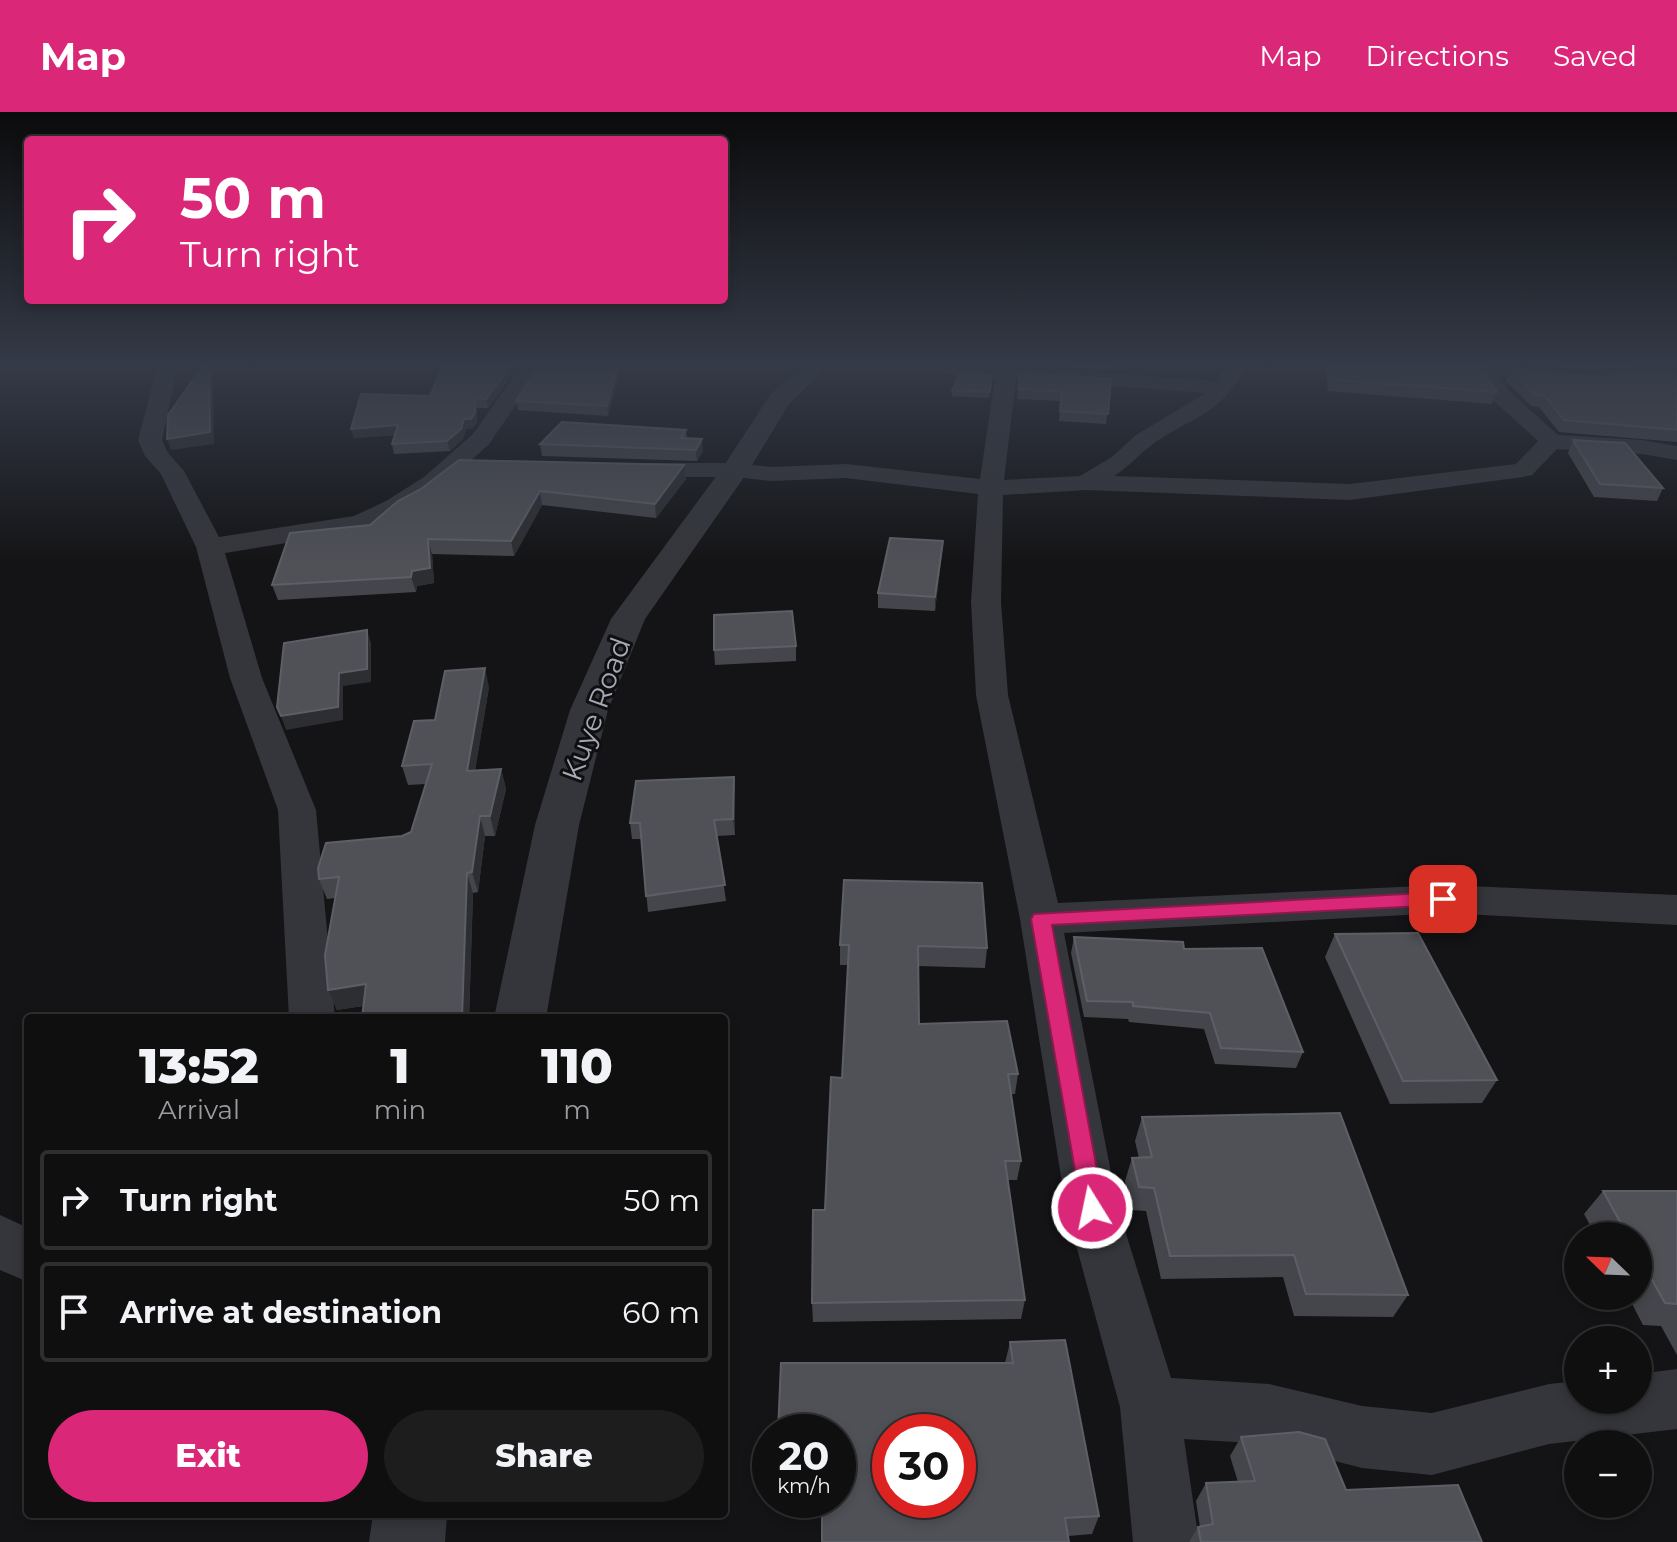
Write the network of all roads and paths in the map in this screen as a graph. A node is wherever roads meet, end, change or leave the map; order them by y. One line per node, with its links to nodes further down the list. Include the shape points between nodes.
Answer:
1 (152, 431): 15 (street, via 157,456 172,471)
2 (487, 431): 9 (street)
3 (760, 431): 12 (street, Kuye Road)
4 (999, 431): 14 (street)
5 (1161, 431): 13 (street)
6 (1542, 431): 7 (street)
7 (1551, 442): 8 (street, via 1642,447); 13 (street, via 1523,470 1350,492)
8 (1674, 456)
9 (455, 464): 10 (street); 15 (street, via 382,516)
10 (485, 465)
11 (606, 470): 12 (street)
12 (735, 470): 14 (street, via 846,471); 19 (street, Kuye Road, via 628,619 589,710 557,825)
13 (1086, 483): 14 (street)
14 (991, 488): 17 (street, via 986,602 992,695)
15 (210, 547): 18 (street, via 246,678 297,810)
16 (1677, 910): 17 (street, via 1443,899)
17 (1041, 919): 23 (street, via 1092,1208)
18 (312, 1014)
19 (521, 1014)
20 (0, 1240): 21 (street)
21 (24, 1255)
22 (1677, 1399): 23 (street, via 1549,1414 1432,1444 1362,1437 1269,1414)
23 (1150, 1407): 26 (street)
24 (410, 1518): 25 (street)
25 (407, 1542)
26 (1166, 1542)

